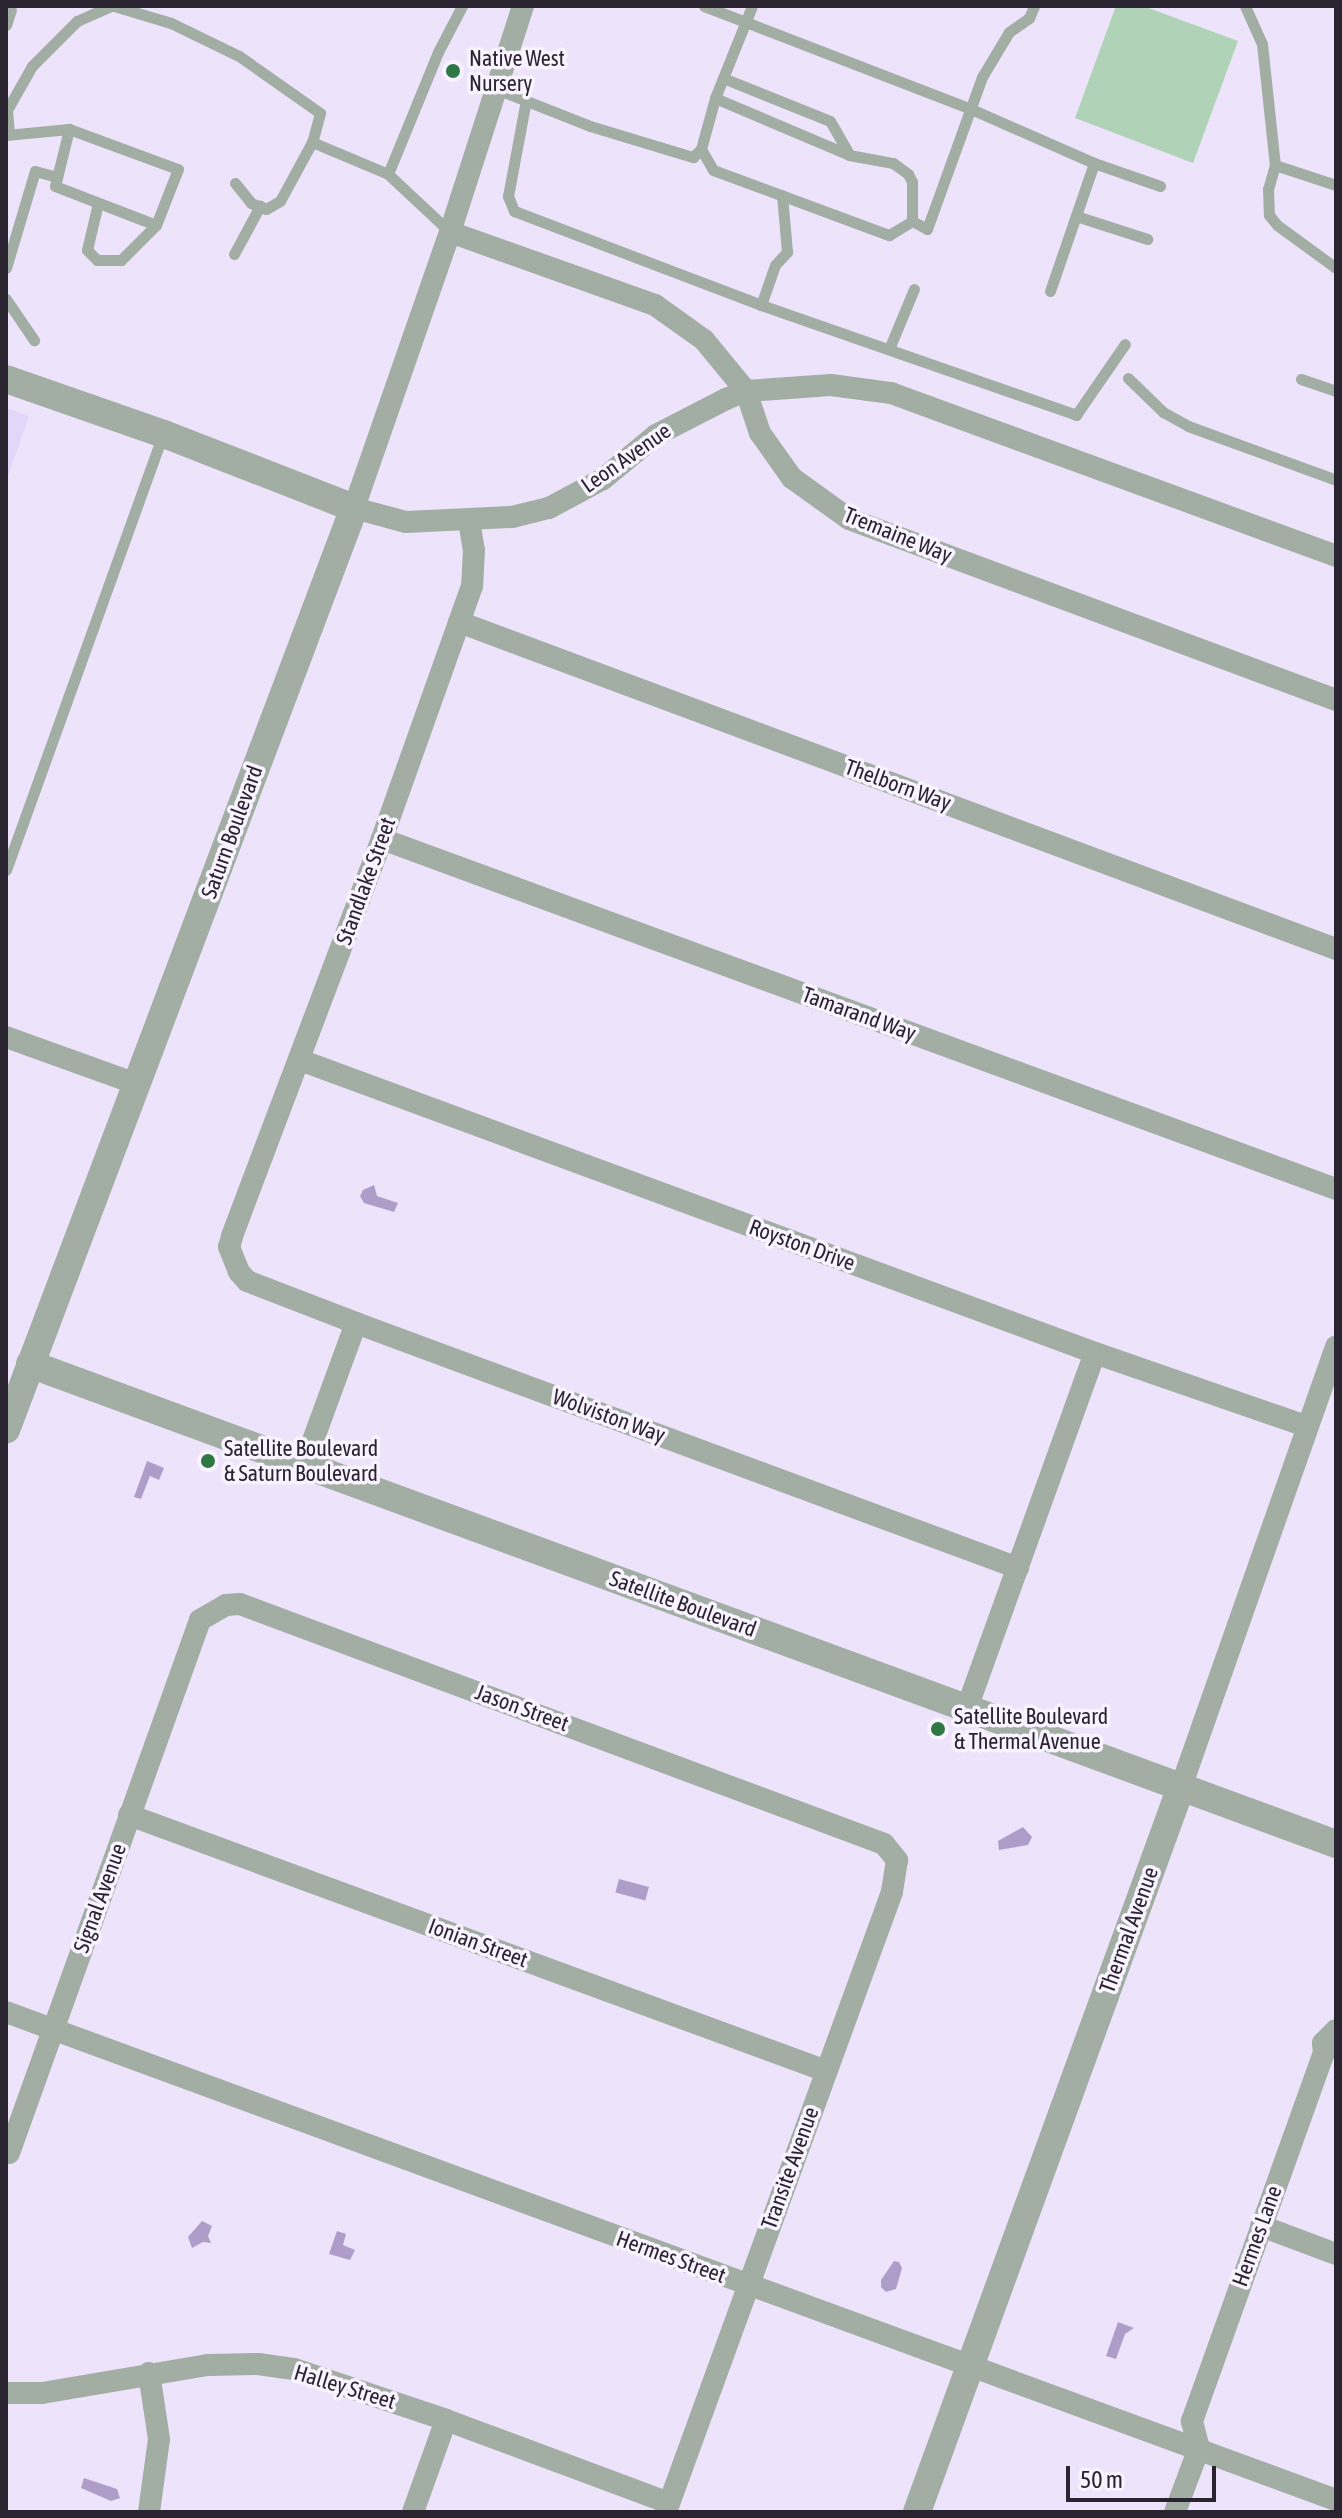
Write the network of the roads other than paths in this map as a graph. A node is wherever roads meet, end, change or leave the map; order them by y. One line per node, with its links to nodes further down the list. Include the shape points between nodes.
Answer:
1 (112, 6): 17 (lane, via 77,21 32,66 7,110); 18 (lane, via 171,23 284,85 320,113)
2 (462, 6): 23 (lane)
3 (523, 6): 12 (street, Saturn Boulevard)
4 (704, 6): 9 (lane)
5 (752, 6): 9 (lane)
6 (1034, 6): 15 (lane, via 1029,18 1009,32 982,77)
7 (1245, 6): 22 (lane, via 1262,44)
8 (11, 10): 10 (lane)
9 (744, 23): 11 (lane); 15 (lane)
10 (6, 25)
11 (723, 78): 13 (lane); 20 (lane, via 830,121)
12 (494, 88): 14 (lane); 34 (street, Saturn Boulevard)
13 (715, 98): 19 (lane); 20 (lane)
14 (526, 100): 19 (lane, via 693,157); 42 (lane, via 508,196 514,211)
15 (971, 109): 21 (lane); 32 (lane, via 927,229)
16 (69, 129): 17 (lane); 24 (lane); 33 (lane, via 178,169)
17 (7, 134)
18 (312, 142): 23 (lane); 30 (lane, via 280,201 266,209)
19 (701, 149): 28 (lane, via 713,170)
20 (849, 155): 32 (lane, via 893,163 908,174)
21 (1094, 163): 27 (lane); 31 (lane)
22 (1275, 165): 26 (lane); 38 (lane, via 1268,189 1269,215)
23 (388, 174): 34 (lane)
24 (57, 177): 29 (lane, via 55,186); 37 (lane, via 35,171)
25 (235, 183): 30 (lane)
26 (1336, 185)
27 (1160, 186)
28 (782, 195): 32 (lane, via 889,235); 42 (lane, via 787,252 775,265)
29 (98, 203): 33 (lane); 33 (lane, via 87,250 97,260 121,260)
30 (260, 206): 36 (lane)
31 (1076, 216): 35 (lane); 40 (lane)
32 (912, 221)
33 (156, 225)
34 (450, 232): 49 (street, Tremaine Way, via 655,305 704,340); 53 (street, Saturn Boulevard)
35 (1147, 239)
36 (234, 254)
37 (6, 268)
38 (1336, 268)
39 (914, 289): 45 (lane)
40 (1050, 291)
41 (6, 299): 43 (lane)
42 (761, 305): 45 (lane)
43 (34, 340)
44 (1125, 344): 45 (lane, via 1076,415)
45 (889, 349)
46 (1128, 378): 52 (lane, via 1163,412 1188,426)
47 (6, 379): 51 (street, Leon Avenue)
48 (1301, 379): 50 (lane)
49 (746, 391): 54 (street, Leon Avenue, via 686,417 603,479 549,508); 55 (street, Leon Avenue, via 831,385 891,393); 57 (street, Tremaine Way, via 760,433 792,478 849,519)
50 (1336, 391)
51 (164, 434): 53 (street, Leon Avenue); 59 (lane)
52 (1336, 480)
53 (354, 508): 54 (street, Leon Avenue, via 406,522); 63 (street, Saturn Boulevard)
54 (469, 520): 56 (street, Standlake Street, via 472,586)
55 (1336, 556)
56 (459, 622): 58 (street, Standlake Street); 60 (street, Thelborn Way)
57 (1336, 700)
58 (382, 839): 62 (street, Standlake Street); 64 (street, Tamarand Way)
59 (6, 870)
60 (1336, 949)
61 (6, 1037): 63 (street)
62 (300, 1060): 65 (street, Standlake Street); 68 (street, Royston Drive)
63 (139, 1085): 69 (street, Saturn Boulevard)
64 (1336, 1189)
65 (232, 1237): 66 (street, Wolviston Way, via 229,1247 247,1281)
66 (356, 1323): 72 (street); 73 (street, Wolviston Way)
67 (1336, 1347): 70 (street, Thermal Avenue)
68 (1095, 1353): 70 (street, Royston Drive); 73 (street)
69 (30, 1364): 71 (street, Saturn Boulevard); 72 (street, Satellite Boulevard)
70 (1306, 1426): 76 (street, Thermal Avenue)
71 (6, 1430)
72 (304, 1465): 75 (street, Satellite Boulevard)
73 (1018, 1568): 75 (street)
74 (191, 1644): 77 (street, Signal Avenue); 78 (street, Jason Street, via 200,1620 226,1605 240,1604)
75 (967, 1708): 76 (street, Satellite Boulevard)
76 (1181, 1787): 79 (street, Satellite Boulevard); 88 (street, Thermal Avenue)
77 (129, 1815): 81 (street, Signal Avenue); 83 (street, Ionian Street)
78 (869, 1836): 83 (street, Transite Avenue, via 897,1860 897,1876)
79 (1336, 1844)
80 (6, 2012): 81 (street, Hermes Street)
81 (52, 2030): 84 (street, Signal Avenue); 87 (street, Hermes Street)
82 (1336, 2030): 85 (street, Hermes Lane, via 1323,2043 1324,2053)
83 (826, 2071): 87 (street, Transite Avenue)
84 (9, 2153)
85 (1261, 2226): 86 (street); 92 (street, Hermes Lane, via 1192,2421)
86 (1336, 2254)
87 (747, 2285): 88 (street, Hermes Street); 94 (street, Transite Avenue)
88 (969, 2365): 92 (street, Hermes Street); 97 (street, Thermal Avenue)
89 (149, 2373): 90 (street, Halley Street, via 42,2393); 91 (street, Halley Street, via 208,2365 294,2369); 95 (street, via 159,2439)
90 (6, 2393)
91 (446, 2420): 94 (street, Halley Street); 96 (street)
92 (1199, 2448): 93 (street, Hermes Street); 98 (street)
93 (1336, 2500)
94 (668, 2507)
95 (149, 2512)
96 (413, 2512)
97 (917, 2512)
98 (1175, 2512)

